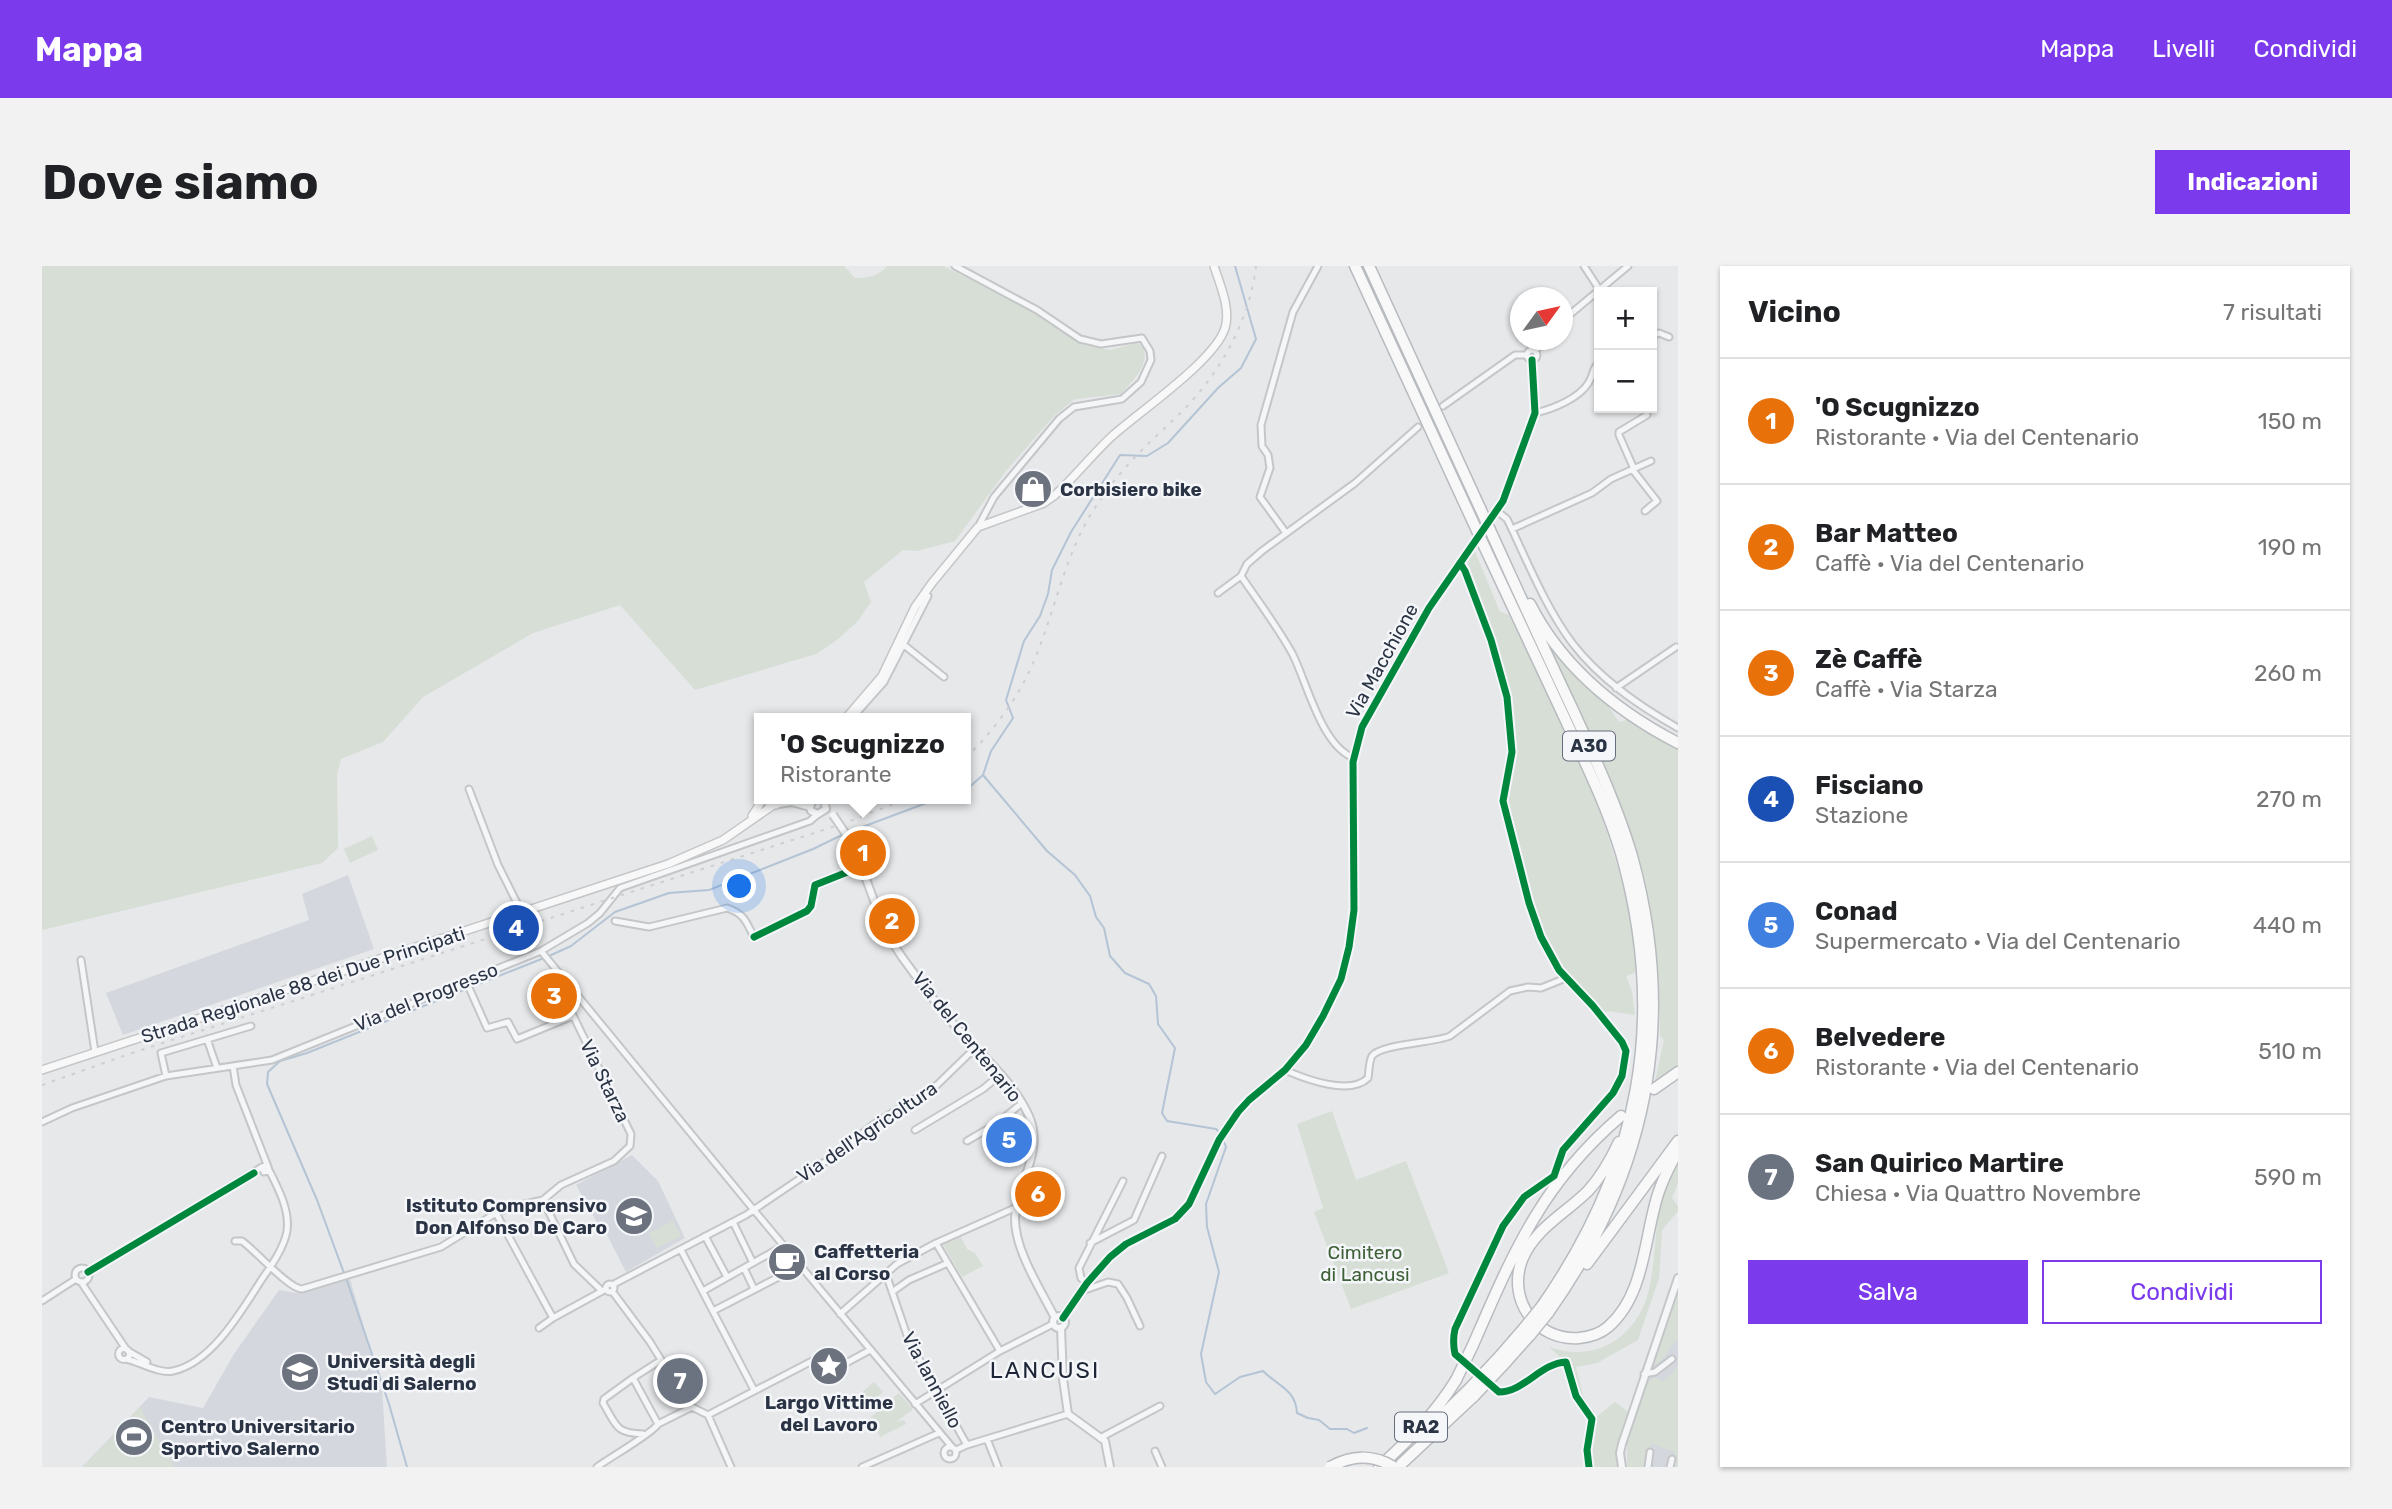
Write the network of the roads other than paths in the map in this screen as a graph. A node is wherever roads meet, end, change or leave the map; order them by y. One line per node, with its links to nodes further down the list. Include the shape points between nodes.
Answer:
1 (955, 266): 26 (street, via 1080,339 1101,344 1142,338 1151,360 1141,382 1122,399 1074,407 1059,419 994,497)
2 (1214, 266): 26 (main road, via 1226,317 1222,338 1214,348 1111,437 1054,496)
3 (1318, 266): 29 (street, via 1293,312 1261,425 1270,468 1260,497)
4 (1355, 266): 57 (highway, A30, bridge, via 1608,816 1630,888)
5 (1369, 266): 28 (highway, A30, bridge)
6 (1584, 266): 8 (street)
7 (1628, 266): 9 (street)
8 (1598, 287)
9 (1602, 287)
10 (1594, 293): 11 (street)
11 (1573, 312)
12 (1657, 334): 13 (street)
13 (1669, 337)
14 (1535, 351): 15 (street); 16 (street)
15 (1527, 355): 16 (street); 18 (street, via 1515,355)
16 (1532, 360): 19 (street, Via Macchione)
17 (1594, 367): 19 (street, via 1583,389 1552,408)
18 (1443, 406)
19 (1535, 412): 24 (street, Via Macchione)
20 (1647, 415): 23 (street, via 1619,432)
21 (1418, 428): 29 (street)
22 (1651, 461): 23 (street)
23 (1633, 469): 25 (street, via 1657,501); 27 (street)
24 (1497, 511): 27 (street); 30 (street, Via Macchione)
25 (1645, 511)
26 (978, 527): 38 (main road, via 915,607 883,676)
27 (1512, 529): 37 (street, via 1572,643)
28 (1490, 530): 41 (highway, via 1533,610 1576,669 1625,713); 57 (highway, A30, via 1615,807 1650,936)
29 (1286, 533): 31 (street, via 1247,564)
30 (1460, 563): 42 (street, Via Macchione, via 1393,668 1362,727); 58 (street, via 1491,640 1507,696 1512,752 1503,801 1509,831 1541,937)
31 (1241, 576): 32 (street); 42 (street, via 1292,652 1330,735 1345,755)
32 (1218, 593)
33 (928, 596): 34 (street)
34 (904, 645): 36 (street); 39 (street, via 884,682)
35 (1676, 647): 37 (street)
36 (944, 677)
37 (1616, 688): 40 (street)
38 (850, 713)
39 (856, 713)
40 (1678, 728)
41 (1678, 743)
42 (1354, 758): 70 (street, Via Macchione, via 1354,910 1349,947 1324,1016)
43 (470, 789): 52 (street, via 498,865)
44 (760, 804): 50 (main road, Strada Regionale 88 dei Due Principati)
45 (782, 804): 50 (main road, Strada Regionale 88 dei Due Principati)
46 (797, 804): 48 (street)
47 (827, 804): 49 (street, Via del Centenario)
48 (814, 807): 49 (street); 54 (street, Via del Progresso, via 796,825 620,888 600,913)
49 (833, 815): 51 (street, Via del Centenario, bridge, via 850,840)
50 (745, 825): 52 (main road, Strada Regionale 88 dei Due Principati, via 698,853)
51 (860, 867): 53 (street, via 816,886 807,911 754,937 739,912 727,908 649,927); 64 (street, Via del Centenario, via 901,955)
52 (522, 913): 65 (main road, Strada Regionale 88 dei Due Principati)
53 (615, 921)
54 (542, 953): 56 (street); 59 (street, Via del Progresso)
55 (81, 960): 65 (street)
56 (557, 972): 61 (street, Via Starza); 87 (street)
57 (1648, 975): 60 (highway, A30)
58 (1566, 978): 70 (street, via 1541,988 1510,991 1441,1040 1375,1053 1368,1078 1355,1086 1310,1081); 169 (street, via 1622,1042 1626,1051 1622,1076 1613,1093 1563,1150 1554,1176 1524,1197 1503,1226 1453,1339 1455,1354 1499,1392 1566,1362 1576,1396 1592,1419)
59 (467, 982): 61 (street, Via Starza, via 487,1028 508,1022 516,1039); 67 (street, Via del Progresso, via 272,1060)
60 (1649, 1002): 66 (highway, A30); 109 (highway, A30, via 1652,1051 1641,1121 1619,1190)
61 (573, 1016): 85 (street, Via Starza, via 631,1134 630,1146 614,1161 561,1185)
62 (251, 1026): 63 (street)
63 (207, 1039): 68 (street); 73 (street, via 161,1053)
64 (975, 1048): 72 (street, Via del Centenario); 87 (street, Via dell'Agricoltura, via 937,1086)
65 (95, 1052): 69 (main road, Strada Regionale 88 dei Due Principati)
66 (1641, 1064): 81 (highway, via 1621,1139 1611,1158 1589,1190 1538,1234 1523,1258 1518,1296 1542,1329 1570,1338 1587,1337 1606,1329 1620,1315 1638,1276 1658,1193); 115 (highway, A30, via 1633,1112 1612,1180)
67 (233, 1066): 68 (street, Via del Progresso); 83 (street)
68 (217, 1068): 73 (street, Via del Progresso)
69 (42, 1070)
70 (1285, 1070): 106 (street, Via Macchione, via 1238,1112 1219,1140 1189,1204 1175,1219 1126,1244)
71 (1678, 1072): 74 (highway)
72 (1001, 1074): 75 (street, Via del Centenario); 78 (street, via 983,1090)
73 (166, 1076): 77 (street, Via del Progresso)
74 (1654, 1089)
75 (1022, 1103): 79 (street); 86 (street, Via del Centenario, via 1034,1147)
76 (1621, 1116): 166 (highway, RA2, bridge, via 1582,1153 1538,1210 1456,1380 1416,1434)
77 (42, 1122)
78 (915, 1130)
79 (967, 1141)
80 (1678, 1141): 109 (highway)
81 (1678, 1151)
82 (1162, 1156): 93 (street, via 1134,1220)
83 (265, 1169): 98 (street, via 276,1184 286,1214 287,1232); 102 (street)
84 (1123, 1181): 93 (street)
85 (543, 1200): 88 (street); 107 (street, via 570,1257)
86 (1017, 1207): 92 (street); 120 (street, Via del Centenario, via 1020,1247)
87 (753, 1209): 89 (street, Via dell'Agricoltura); 94 (street)
88 (496, 1213): 98 (street, via 441,1247 296,1289); 118 (street)
89 (733, 1223): 90 (street, Via dell'Agricoltura); 96 (street)
90 (705, 1236): 95 (street, Via dell'Agricoltura); 103 (street)
91 (235, 1241): 98 (street, via 242,1241)
92 (936, 1243): 97 (street); 101 (street)
93 (1090, 1243): 106 (street, via 1079,1268)
94 (783, 1246): 96 (street); 99 (street)
95 (681, 1250): 107 (street, Via dell'Agricoltura); 110 (street)
96 (753, 1263): 100 (street)
97 (948, 1263): 112 (street); 127 (street)
98 (271, 1265): 132 (street, via 231,1326 209,1349 176,1370 165,1372)
99 (800, 1266): 108 (street); 117 (street)
100 (744, 1268): 103 (street); 108 (street)
101 (886, 1274): 112 (street, Via Ianniello); 117 (street)
102 (88, 1275): 105 (street); 105 (street, via 79,1269 75,1272); 113 (street)
103 (727, 1278): 110 (street)
104 (1678, 1278): 135 (street)
105 (78, 1281): 113 (street); 114 (street)
106 (1087, 1283): 111 (street, Via Macchione)
107 (608, 1289): 118 (street, Via dell'Agricoltura); 131 (street)
108 (754, 1289): 116 (street)
109 (1564, 1290): 115 (highway, A30)
110 (703, 1291): 116 (street)
111 (1082, 1291): 119 (street, Via Macchione); 121 (street, via 1108,1282 1118,1284)
112 (892, 1292): 137 (street, Via Ianniello, via 909,1341)
113 (92, 1295): 124 (street)
114 (42, 1301)
115 (1545, 1309): 139 (highway, A30, bridge)
116 (713, 1311): 138 (street)
117 (840, 1314): 126 (street)
118 (553, 1318): 122 (street, Via dell'Agricoltura)
119 (1063, 1318): 120 (street); 123 (street)
120 (1054, 1321): 123 (street); 127 (street)
121 (1140, 1326)
122 (539, 1328)
123 (1061, 1328): 143 (street)
124 (113, 1332): 125 (street); 128 (street)
125 (127, 1350): 128 (street); 129 (street); 132 (street)
126 (870, 1350): 138 (street, via 837,1368 811,1361); 140 (street)
127 (1000, 1351): 137 (street)
128 (119, 1352): 129 (street, via 120,1358)
129 (126, 1359): 132 (street)
130 (1672, 1359): 135 (street)
131 (662, 1360): 134 (street); 136 (street)
132 (152, 1366)
133 (684, 1369): 134 (street)
134 (668, 1371): 141 (street)
135 (1644, 1374): 170 (street, via 1622,1444)
136 (633, 1378): 145 (street); 147 (street, via 603,1403 620,1430)
137 (937, 1389): 140 (street); 150 (street, Via Ianniello)
138 (754, 1390): 144 (street)
139 (1472, 1392): 167 (highway, A30); 168 (highway)
140 (915, 1404): 146 (street)
141 (692, 1406): 144 (street); 145 (street)
142 (1160, 1406): 148 (street)
143 (1068, 1414): 148 (street); 149 (street)
144 (708, 1415): 157 (street)
145 (659, 1424): 147 (street)
146 (939, 1433): 151 (street); 152 (street); 161 (street)
147 (643, 1435): 159 (street)
148 (1100, 1438): 163 (street, via 1105,1441)
149 (987, 1439): 150 (street); 162 (street)
150 (967, 1445): 151 (street)
151 (954, 1448): 152 (street); 155 (street)
152 (945, 1449): 155 (street, via 946,1457)
153 (1155, 1451): 164 (street)
154 (1650, 1452): 171 (street)
155 (954, 1458): 158 (street)
156 (1672, 1459): 172 (street)
157 (731, 1466): 160 (street)
158 (956, 1466)
159 (597, 1467)
160 (722, 1467)
161 (862, 1467)
162 (998, 1467)
163 (1110, 1467)
164 (1162, 1467)
165 (1331, 1467): 168 (highway, bridge, via 1344,1460 1370,1457)
166 (1379, 1467)
167 (1385, 1467)
168 (1396, 1467)
169 (1589, 1467)
170 (1622, 1467)
171 (1648, 1467)
172 (1670, 1467)

